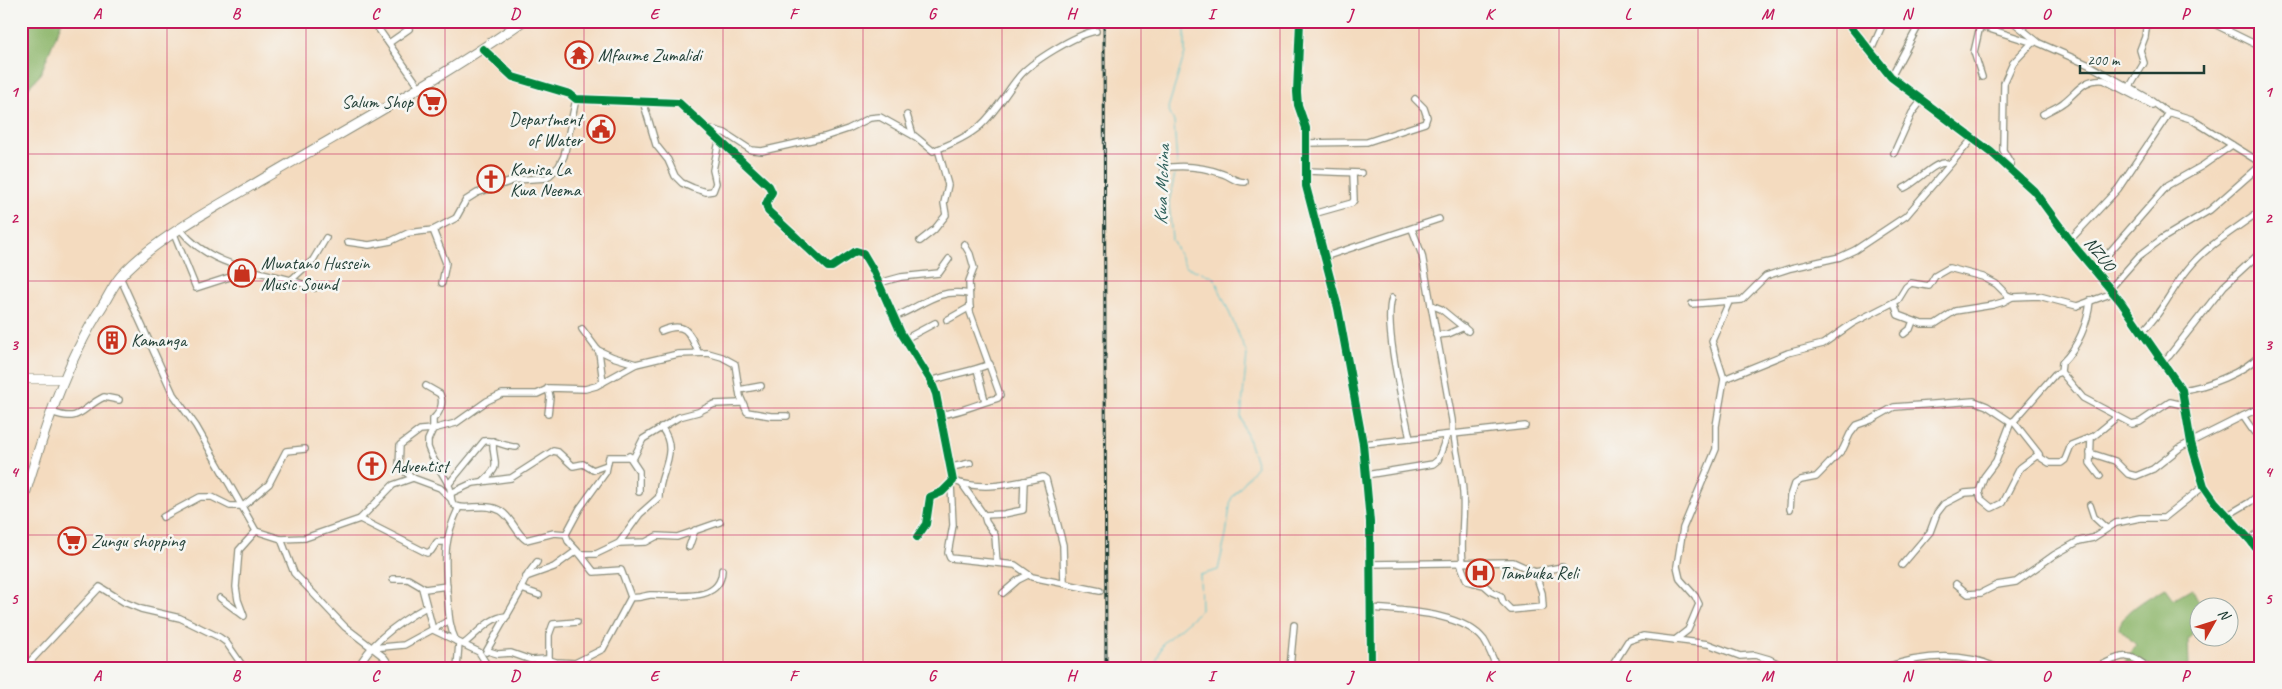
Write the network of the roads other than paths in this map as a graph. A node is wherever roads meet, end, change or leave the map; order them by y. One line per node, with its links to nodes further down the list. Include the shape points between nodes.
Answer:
1 (373, 21): 16 (street)
2 (523, 21): 19 (highway)
3 (1300, 21): 37 (street, via 1297,92 1306,128)
4 (1846, 21): 20 (street, NZUO)
5 (1884, 21): 20 (street)
6 (1921, 21): 22 (street)
7 (1964, 21): 12 (street)
8 (2012, 21): 17 (street)
9 (2147, 21): 24 (street, via 2140,50 2144,64)
10 (2208, 21): 14 (street)
11 (2235, 21): 14 (street)
12 (1980, 26): 17 (street); 21 (street, via 1974,52)
13 (409, 29): 16 (street)
14 (2227, 29): 18 (street)
15 (1096, 31): 39 (street, via 1034,62 1017,78 994,112 979,127)
16 (389, 43): 23 (street)
17 (2035, 43): 24 (street, via 2089,65); 44 (street, via 2012,63 2004,83 2003,150)
18 (2261, 47)
19 (483, 49): 23 (highway); 26 (street, via 513,77 570,94)
20 (1870, 53): 22 (street, NZUO)
21 (1982, 77)
22 (1891, 78): 27 (street, NZUO)
23 (420, 88): 55 (highway)
24 (2129, 88): 29 (street)
25 (1415, 98): 37 (street, via 1424,108 1427,118 1415,127 1367,142)
26 (576, 99): 28 (street); 54 (street, via 564,156 551,175 542,179 505,182 477,193 466,200 456,218)
27 (1922, 100): 35 (street, NZUO); 40 (street)
28 (643, 101): 33 (street, via 679,103); 36 (street, via 656,145 682,183 712,191 716,184 713,170)
29 (2156, 105): 30 (street); 31 (street, via 2096,79 2086,82 2064,102)
30 (2169, 113): 38 (street, via 2191,119); 57 (street, via 2118,189)
31 (2044, 114)
32 (907, 115): 34 (street)
33 (707, 128): 34 (street, via 725,133 757,152 824,138 873,117 884,118); 36 (street)
34 (913, 136): 39 (street, via 930,151)
35 (1972, 138): 41 (street); 44 (street, NZUO)
36 (719, 141): 69 (street, via 771,188 766,204 770,213 828,267 859,251 869,262)
37 (1306, 143): 45 (street)
38 (2232, 145): 42 (street); 65 (street, via 2168,185)
39 (938, 149): 58 (street, via 948,185 944,204 946,215)
40 (1894, 154)
41 (1948, 164): 49 (street, via 1937,163); 76 (street, via 1906,216 1855,250 1840,257 1773,273 1760,281 1742,300)
42 (2261, 164): 71 (street, via 2210,210 2139,256)
43 (1163, 168): 48 (street, via 1177,166 1208,170)
44 (2011, 170): 57 (street, NZUO, via 2034,192)
45 (1306, 171): 46 (street); 51 (street)
46 (1353, 173): 47 (street); 51 (street, via 1352,203)
47 (1361, 173)
48 (1245, 182)
49 (1904, 188)
50 (2261, 210): 87 (street, via 2225,235 2189,268 2160,313)
51 (1313, 214): 62 (street)
52 (1439, 219): 53 (street)
53 (1412, 229): 62 (street); 79 (street, via 1422,254)
54 (432, 230): 59 (street, via 408,233 376,244); 68 (street, via 446,263)
55 (178, 232): 64 (street); 64 (street, via 196,288 230,277); 66 (highway)
56 (326, 238): 67 (street, via 313,260)
57 (2070, 240): 65 (street, NZUO)
58 (920, 241)
59 (348, 242)
60 (964, 244): 72 (street, via 974,268)
61 (2261, 252): 94 (street, via 2224,286)
62 (1324, 257): 129 (street, via 1338,308)
63 (949, 258): 69 (street, via 939,273 901,277)
64 (239, 268): 67 (street)
65 (2094, 270): 71 (street, NZUO)
66 (120, 277): 100 (highway, via 84,334); 152 (street, via 173,394 196,426)
67 (292, 280): 70 (street)
68 (442, 283)
69 (879, 284): 81 (street)
70 (315, 288)
71 (2112, 291): 75 (street); 87 (street, NZUO)
72 (969, 294): 80 (street); 81 (street, via 939,294)
73 (2012, 297): 75 (street, via 2039,296 2077,306); 77 (street, via 1983,278 1949,268 1935,276 1929,286 1909,284); 84 (street, via 1993,305 1955,311 1935,324)
74 (1392, 298): 126 (street, via 1389,312)
75 (2090, 301): 98 (street, via 2085,328 2062,363)
76 (1729, 302): 78 (street); 101 (street, via 1712,341)
77 (1894, 302): 84 (street, via 1898,315); 101 (street, via 1853,323 1823,344 1788,352)
78 (1692, 304)
79 (1431, 305): 89 (street); 89 (street, via 1441,308 1466,329)
80 (970, 307): 82 (street); 96 (street)
81 (894, 317): 90 (street)
82 (947, 320)
83 (935, 322): 90 (street)
84 (1913, 322): 88 (street)
85 (582, 329): 91 (street)
86 (661, 331): 92 (street, via 674,326 683,328)
87 (2142, 332): 94 (street, NZUO)
88 (1904, 334)
89 (1436, 335): 123 (street)
90 (905, 339): 102 (street)
91 (598, 350): 95 (street); 103 (street)
92 (698, 352): 95 (street); 108 (street, via 717,355 734,363)
93 (2261, 354): 107 (street, via 2247,366 2200,388)
94 (2161, 363): 107 (street, NZUO)
95 (636, 364): 103 (street)
96 (990, 364): 97 (street); 110 (street, via 1000,395)
97 (977, 370): 102 (street); 110 (street)
98 (2061, 372): 118 (street, via 2083,398); 119 (street, via 2055,374)
99 (21, 379): 100 (main road)
100 (64, 379): 113 (highway)
101 (1724, 379): 202 (street, via 1716,426 1716,449 1683,528 1677,558 1678,575 1699,604 1688,630)
102 (931, 381): 115 (street)
103 (604, 382): 106 (street, via 582,390)
104 (426, 386): 122 (street, via 442,396 439,412 433,419)
105 (761, 386): 108 (street)
106 (548, 388): 114 (street); 122 (street, via 536,394 500,395 456,423)
107 (2182, 390): 111 (street, NZUO)
108 (739, 398): 116 (street, via 748,413); 121 (street, via 714,404)
109 (119, 400): 113 (street, via 104,397 75,416)
110 (985, 401): 115 (street, via 954,413)
111 (2184, 405): 118 (street, via 2170,402 2136,424); 128 (street, NZUO)
112 (2261, 406): 117 (street)
113 (52, 412): 153 (highway)
114 (548, 414)
115 (940, 414): 137 (street)
116 (787, 416)
117 (2243, 416): 124 (street, via 2254,432); 128 (street)
118 (2117, 417): 125 (street)
119 (2012, 421): 134 (street); 148 (street); 155 (street, via 1974,401 1894,407 1854,427 1843,449 1816,477 1795,484)
120 (1525, 426): 123 (street)
121 (661, 427): 133 (street, via 643,439 634,457); 170 (street, via 667,437 669,458 659,484 658,497 640,514)
122 (433, 429): 140 (street, via 420,430 400,445 400,467); 145 (street, via 428,447)
123 (1452, 434): 126 (street); 138 (street, via 1433,464); 175 (street, via 1463,492 1465,521)
124 (2261, 435)
125 (2091, 438): 132 (street); 134 (street, via 2071,445 2061,463 2049,463)
126 (1410, 439): 129 (street)
127 (493, 441): 130 (street); 142 (street, via 496,467 493,474); 145 (street, via 486,440 480,444)
128 (2191, 443): 132 (street, via 2173,452 2153,469 2136,476 2128,474 2115,461); 146 (street, NZUO)
129 (1363, 444): 138 (street)
130 (516, 446)
131 (305, 449): 152 (street, via 286,451 269,484)
132 (2090, 452): 139 (street, via 2090,463)
133 (629, 456): 136 (street, via 610,457); 147 (street, via 639,471)
134 (2038, 456): 148 (street, via 2018,471 1998,507 1991,508)
135 (970, 463): 137 (street)
136 (607, 465): 142 (street, via 593,470 583,464 573,466 554,451 510,478); 165 (street, via 606,472)
137 (952, 467): 143 (street)
138 (1366, 475): 177 (street)
139 (2100, 476)
140 (413, 478): 150 (street, via 440,488); 159 (street, via 393,485)
141 (1024, 481): 144 (street, via 986,487); 156 (street, via 1023,510); 185 (street, via 1043,477 1048,481 1064,546)
142 (482, 482): 150 (street, via 473,483)
143 (952, 482): 144 (street); 166 (street, via 942,492 930,497 926,524); 176 (street, via 953,525 949,556 954,560)
144 (962, 484): 156 (street)
145 (448, 485): 150 (street)
146 (2204, 486): 157 (street, NZUO); 161 (street, via 2164,518 2124,521)
147 (639, 492)
148 (1979, 492): 178 (street, via 1965,493 1944,504 1930,532)
149 (2261, 492): 157 (street)
150 (451, 496): 154 (street, via 454,505)
151 (2090, 505): 161 (street, via 2094,517)
152 (242, 506): 158 (street, via 230,506 212,497 200,497); 164 (street)
153 (21, 507)
154 (459, 507): 165 (street, via 499,510 527,540 554,533); 169 (street)
155 (1790, 509)
156 (984, 515): 176 (street, via 995,535)
157 (2228, 515): 168 (street, NZUO)
158 (162, 517)
159 (360, 519): 167 (street, via 299,540); 169 (street, via 427,553 437,542)
160 (720, 522): 162 (street)
161 (2106, 528): 186 (street, via 2093,538 2079,541 2054,555 2016,582 1968,594)
162 (695, 530): 170 (street, via 676,537 658,536 646,542); 171 (street)
163 (2261, 530): 168 (street)
164 (256, 531): 167 (street); 194 (street, via 239,550 236,587 244,616)
165 (566, 534): 172 (street)
166 (917, 537)
167 (281, 539): 204 (street, via 294,573 345,627)
168 (2250, 540): 173 (street, NZUO)
169 (447, 542): 187 (street, via 444,564)
170 (619, 543): 172 (street, via 596,554)
171 (689, 546)
172 (578, 553): 183 (street, via 554,567); 193 (street, via 594,572 622,570)
173 (2261, 554)
174 (536, 562): 183 (street)
175 (1461, 563): 177 (street); 181 (street, via 1514,562); 181 (street, via 1467,581 1484,585 1501,596 1511,610 1543,607)
176 (997, 564): 182 (street, via 1015,565)
177 (1370, 564): 196 (street)
178 (1902, 565)
179 (1562, 567): 181 (street)
180 (722, 570): 193 (street, via 721,582 710,592)
181 (1535, 572)
182 (1028, 575): 185 (street); 191 (street)
183 (526, 577): 190 (street)
184 (393, 579): 188 (street, via 408,579)
185 (1064, 582): 189 (street)
186 (1956, 584)
187 (447, 586): 188 (street); 198 (street)
188 (422, 588): 195 (street)
189 (1100, 591)
190 (520, 592): 192 (street, via 524,588); 197 (street)
191 (1003, 593)
192 (539, 595)
193 (631, 597): 206 (street, via 603,649 575,663)
194 (220, 598)
195 (426, 607): 201 (street); 204 (street)
196 (1371, 608): 214 (street); 215 (street, via 1426,614 1466,626 1483,639)
197 (506, 616): 203 (street, via 492,620); 205 (street)
198 (448, 621): 201 (street); 203 (street)
199 (577, 622): 206 (street, via 553,624 549,635)
200 (1294, 625): 213 (street)
201 (433, 630): 203 (street); 204 (street, via 400,646)
202 (1675, 640): 216 (street, via 1643,636 1632,638); 217 (street, via 1717,646 1740,656 1755,655)
203 (460, 643): 205 (street); 211 (street)
204 (372, 648): 209 (street); 210 (street)
205 (485, 653): 206 (street, via 511,653 531,660); 212 (street)
206 (549, 659)
207 (24, 668): 208 (street, via 100,587 141,609 180,618 219,637)
208 (244, 668)
209 (358, 668)
210 (392, 668)
211 (457, 668)
212 (489, 668)
213 (1290, 668)
214 (1371, 668)
215 (1497, 668)
216 (1611, 668)
217 (1787, 668)
218 (1883, 668): 219 (street, via 1938,656 1969,658)
219 (1998, 668)
220 (2094, 668): 221 (street, via 2121,656 2135,659)
221 (2148, 668)

